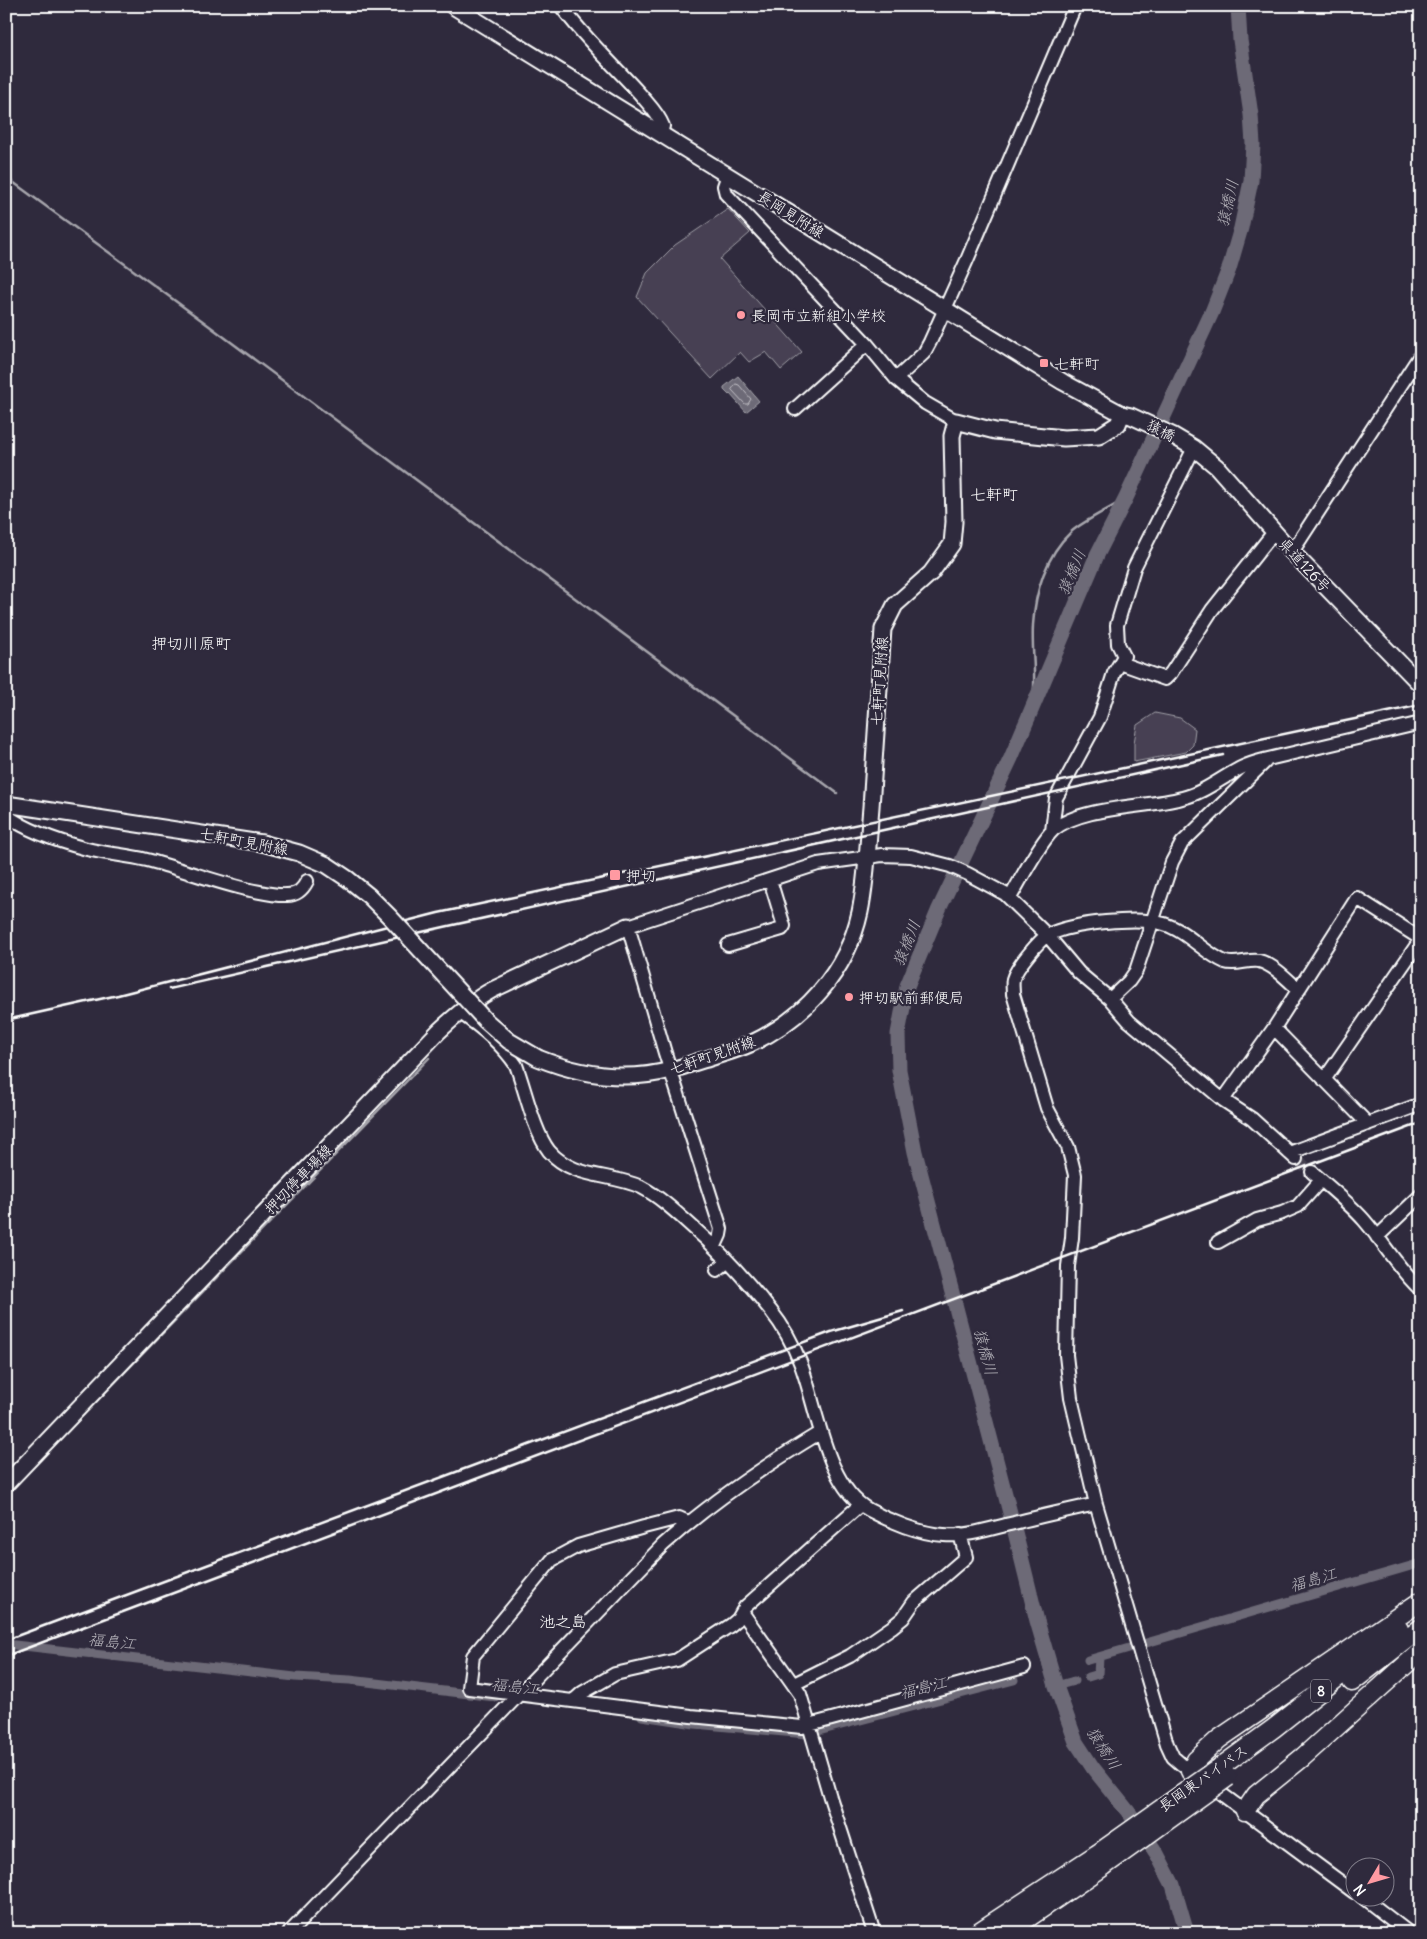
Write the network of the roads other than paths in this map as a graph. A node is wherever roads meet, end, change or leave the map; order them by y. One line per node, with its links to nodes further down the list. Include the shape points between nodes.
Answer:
1 (453, 6): 4 (main road, 長岡見附線)
2 (562, 6): 4 (street, via 657,115 663,126)
3 (1076, 6): 6 (street)
4 (661, 133): 5 (main road, 長岡見附線)
5 (728, 176): 6 (main road, 長岡見附線); 7 (street, via 724,186 726,194)
6 (944, 309): 9 (street, via 924,353); 11 (main road, 長岡見附線, via 1062,382)
7 (867, 344): 9 (street); 10 (street)
8 (1421, 354): 15 (street)
9 (896, 379): 12 (street, via 925,403)
10 (795, 409)
11 (1127, 415): 12 (main road, via 1098,436 1064,438 995,431); 13 (main road, 猿橋, via 1153,425)
12 (956, 421): 23 (main road, 七軒町見附線, via 952,436 952,544 930,573 894,604 883,629)
13 (1192, 447): 14 (main road, 県道126号, via 1226,477); 16 (street, via 1134,568 1117,625 1118,644 1124,656)
14 (1274, 532): 15 (main road, 県道126号); 16 (street, via 1212,610 1165,679)
15 (1292, 552): 17 (main road, 県道126号)
16 (1120, 663): 22 (street, via 1100,717 1056,798)
17 (1421, 685)
18 (1421, 723): 19 (street)
19 (1268, 758): 22 (street, via 1244,766 1183,798 1113,809 1072,820); 27 (street, via 1182,843 1172,862)
20 (6, 804): 36 (main road, 七軒町見附線, bridge, via 262,843 327,864 369,896 485,1020 509,1041 538,1058 592,1074 632,1076)
21 (6, 815): 25 (street, via 18,824 87,849 145,859 232,886 286,896 302,890)
22 (1052, 831): 26 (street)
23 (866, 857): 24 (street, via 818,864); 26 (street, via 925,859 956,869); 36 (main road, 七軒町見附線, via 860,912 849,946 832,977 810,1003 787,1023 749,1045)
24 (770, 880): 28 (street); 31 (street, via 784,926)
25 (307, 881)
26 (1010, 898): 29 (street)
27 (1153, 920): 29 (street, via 1099,922); 32 (street, via 1186,935 1224,962 1259,962 1271,967); 33 (street, via 1136,972)
28 (628, 926): 34 (main road, 押切停車場線, via 492,990); 36 (street)
29 (1047, 935): 33 (street, via 1079,973); 50 (street, via 1014,977 1013,994 1047,1108 1068,1147 1075,1175 1068,1266 1066,1372)
30 (1421, 939): 32 (street, via 1357,898); 37 (street)
31 (728, 946)
32 (1299, 990): 35 (street)
33 (1110, 999): 38 (street, via 1129,1021)
34 (459, 1012): 44 (street, via 511,1057 544,1142 559,1160 568,1167 591,1175 640,1187); 49 (main road, 押切停車場線)
35 (1274, 1028): 37 (street); 38 (street)
36 (670, 1070): 44 (street, via 721,1229)
37 (1324, 1080): 40 (street)
38 (1223, 1100): 40 (street, via 1252,1119 1292,1156)
39 (1421, 1104): 40 (street)
40 (1368, 1124)
41 (1421, 1195): 42 (street)
42 (1377, 1237): 43 (street, via 1350,1205 1317,1176 1298,1206 1256,1220); 47 (street, via 1401,1270)
43 (1218, 1242)
44 (715, 1246): 45 (street)
45 (728, 1261): 46 (street); 48 (street, via 785,1332 800,1363)
46 (717, 1270)
47 (1421, 1290)
48 (821, 1432): 51 (street, via 837,1475); 52 (street)
49 (6, 1484)
50 (1096, 1504): 53 (street); 64 (street, via 1167,1744 1173,1757)
51 (860, 1505): 53 (street, via 923,1532 945,1536); 55 (street)
52 (688, 1522): 61 (street); 61 (street, via 679,1518 644,1527 578,1546 552,1560 473,1656 469,1688)
53 (960, 1534): 60 (street, via 966,1557 914,1602 903,1618 850,1656)
54 (1421, 1601): 64 (highway, via 1219,1739 1196,1760)
55 (742, 1612): 60 (street); 62 (street, via 731,1625 677,1660 616,1674)
56 (1421, 1612): 65 (highway, 長岡東バイパス / 8)
57 (1421, 1628): 65 (highway, 長岡東バイパス / 8)
58 (1421, 1651): 66 (highway, via 1256,1795)
59 (1024, 1667): 63 (street)
60 (794, 1684): 63 (street)
61 (518, 1695): 62 (street); 70 (street)
62 (572, 1701): 63 (street)
63 (810, 1726): 71 (street)
64 (1190, 1771): 66 (street)
65 (1223, 1772): 67 (highway, 長岡東バイパス / 8, bridge)
66 (1245, 1811): 68 (street)
67 (1100, 1860): 72 (highway, 長岡東バイパス / 8); 73 (highway, 長岡東バイパス / 8)
68 (1344, 1885)
69 (1374, 1906): 74 (street)
70 (289, 1933)
71 (874, 1933)
72 (977, 1933)
73 (1006, 1933)
74 (1409, 1933)

